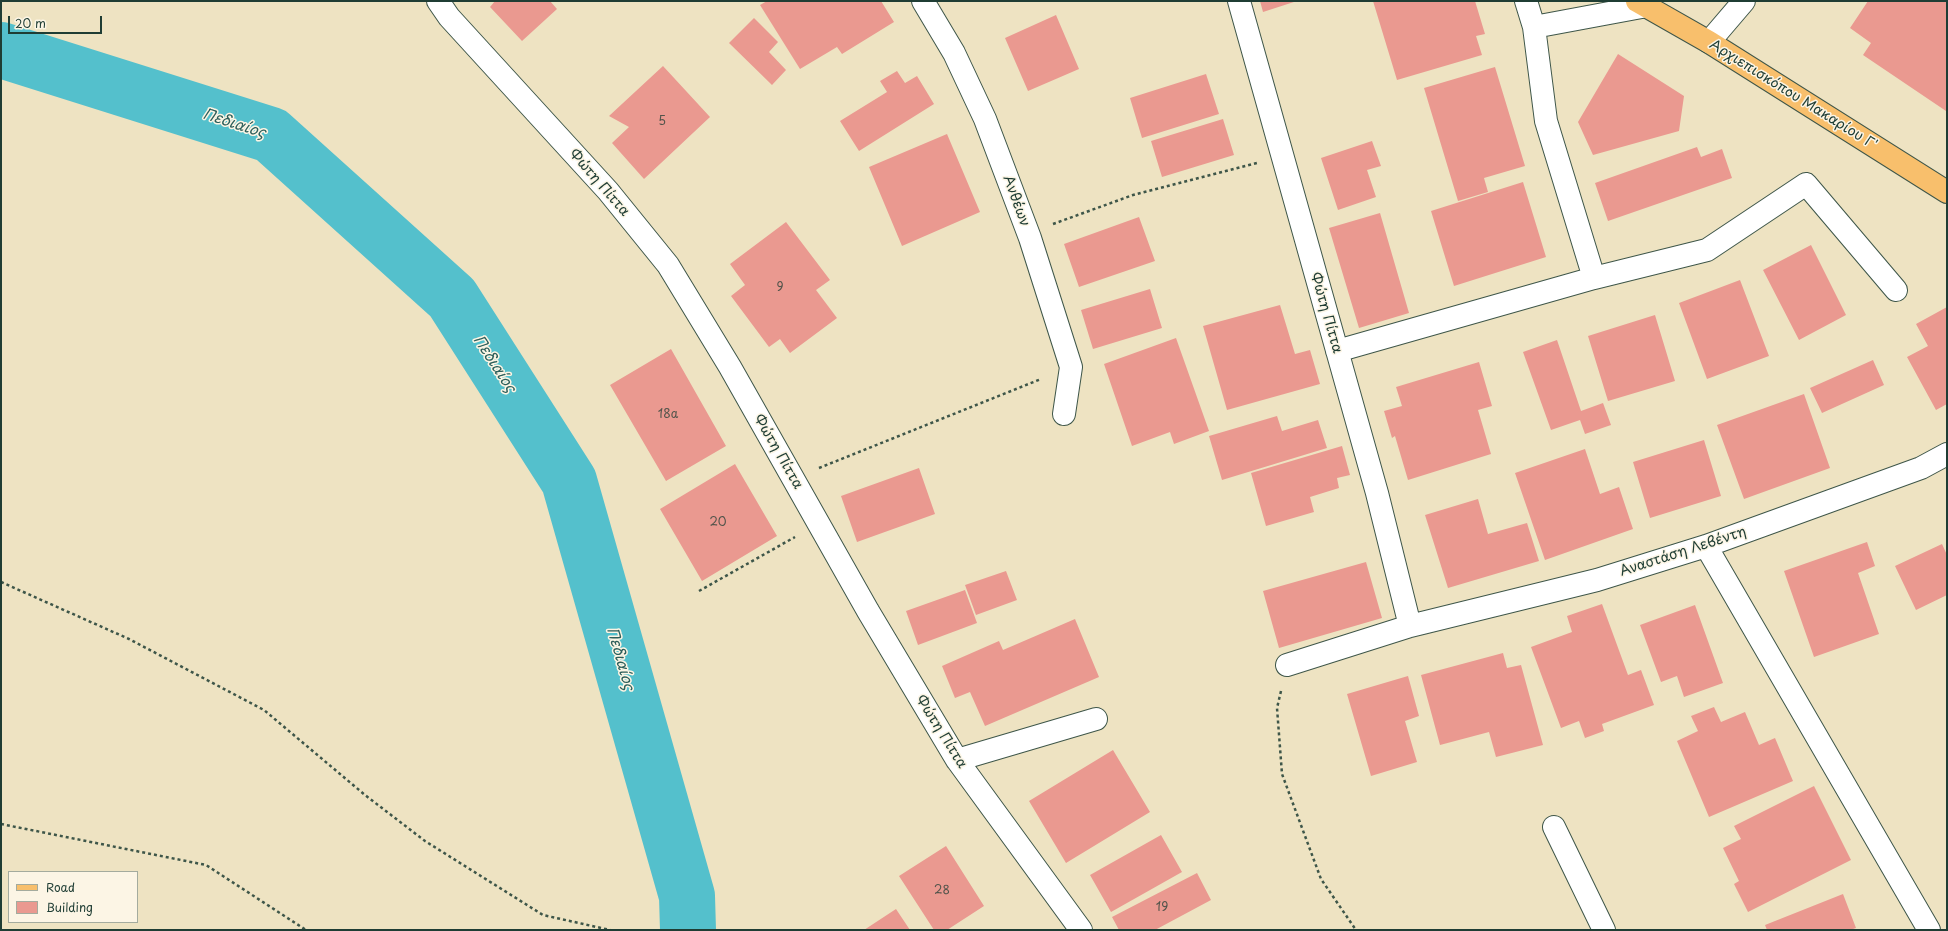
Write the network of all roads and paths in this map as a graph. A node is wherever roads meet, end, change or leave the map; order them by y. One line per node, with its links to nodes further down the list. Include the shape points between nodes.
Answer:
1 (438, 1): 18 (street, Φώτη Πίττα, via 449,17 608,191 668,265)
2 (922, 1): 11 (street, Ανθέων, via 954,53 985,119)
3 (1239, 1): 9 (street, Φώτη Πίττα)
4 (1526, 1): 7 (street)
5 (1744, 1): 8 (street)
6 (1642, 4): 7 (street); 8 (main road, Αρχιεπισκόπου Μακαρίου Γ')
7 (1534, 27): 12 (street, via 1546,121)
8 (1709, 42): 10 (main road, Αρχιεπισκόπου Μακαρίου Γ')
9 (1283, 156): 11 (path, via 1133,196); 14 (street, Φώτη Πίττα)
10 (1947, 192)
11 (1028, 233): 15 (street, Ανθέων)
12 (1594, 278): 13 (street, via 1707,250 1806,184); 14 (street)
13 (1896, 290)
14 (1337, 351): 23 (street, Φώτη Πίττα, via 1377,493)
15 (1071, 367): 16 (street, Ανθέων); 18 (path)
16 (1064, 414)
17 (1947, 454): 20 (street, Αναστάση Λεβέντη, via 1921,468)
18 (793, 478): 19 (street, Φώτη Πίττα)
19 (818, 524): 22 (path); 26 (street, Φώτη Πίττα)
20 (1706, 546): 23 (street, Αναστάση Λεβέντη, via 1597,580); 34 (street)
21 (1, 582): 30 (path, via 129,639 264,710 365,795 425,841 543,915)
22 (699, 591)
23 (1410, 626): 24 (street, Αναστάση Λεβέντη)
24 (1287, 665): 32 (path, via 1277,708 1282,774 1322,879)
25 (1096, 719): 26 (street)
26 (957, 760): 31 (street, Φώτη Πίττα)
27 (1, 824): 29 (path, via 206,865)
28 (1554, 827): 33 (street)
29 (306, 930)
30 (610, 930)
31 (1080, 930)
32 (1356, 930)
33 (1604, 930)
34 (1929, 930)

